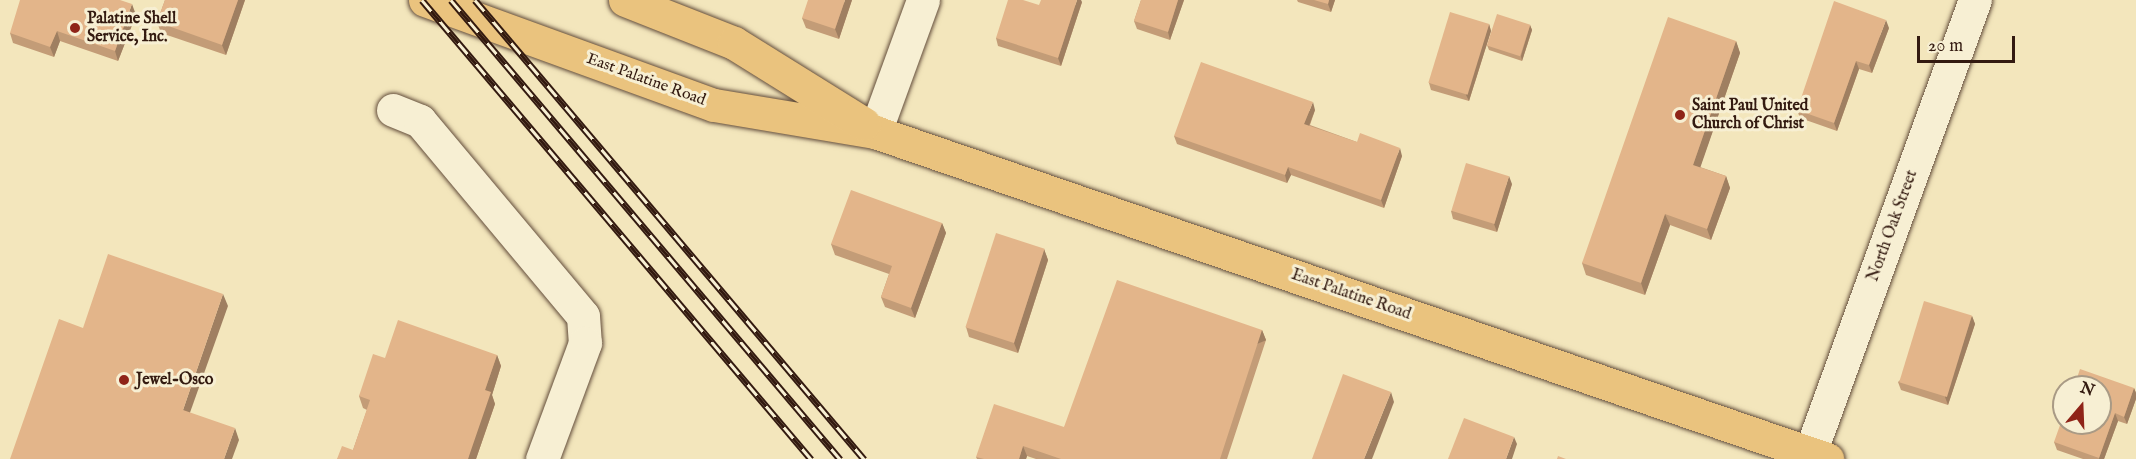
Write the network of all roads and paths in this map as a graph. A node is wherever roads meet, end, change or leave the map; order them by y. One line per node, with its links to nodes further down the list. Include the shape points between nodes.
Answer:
1 (425, 0): 6 (main road, East Palatine Road, via 714,105)
2 (626, 0): 6 (main road, East Palatine Road, via 734,43)
3 (923, 0): 6 (street)
4 (1975, 0): 7 (street, North Oak Street)
5 (393, 110): 8 (street, via 420,121 584,316 585,343)
6 (875, 132): 7 (main road, East Palatine Road)
7 (1818, 456)
8 (542, 459)

